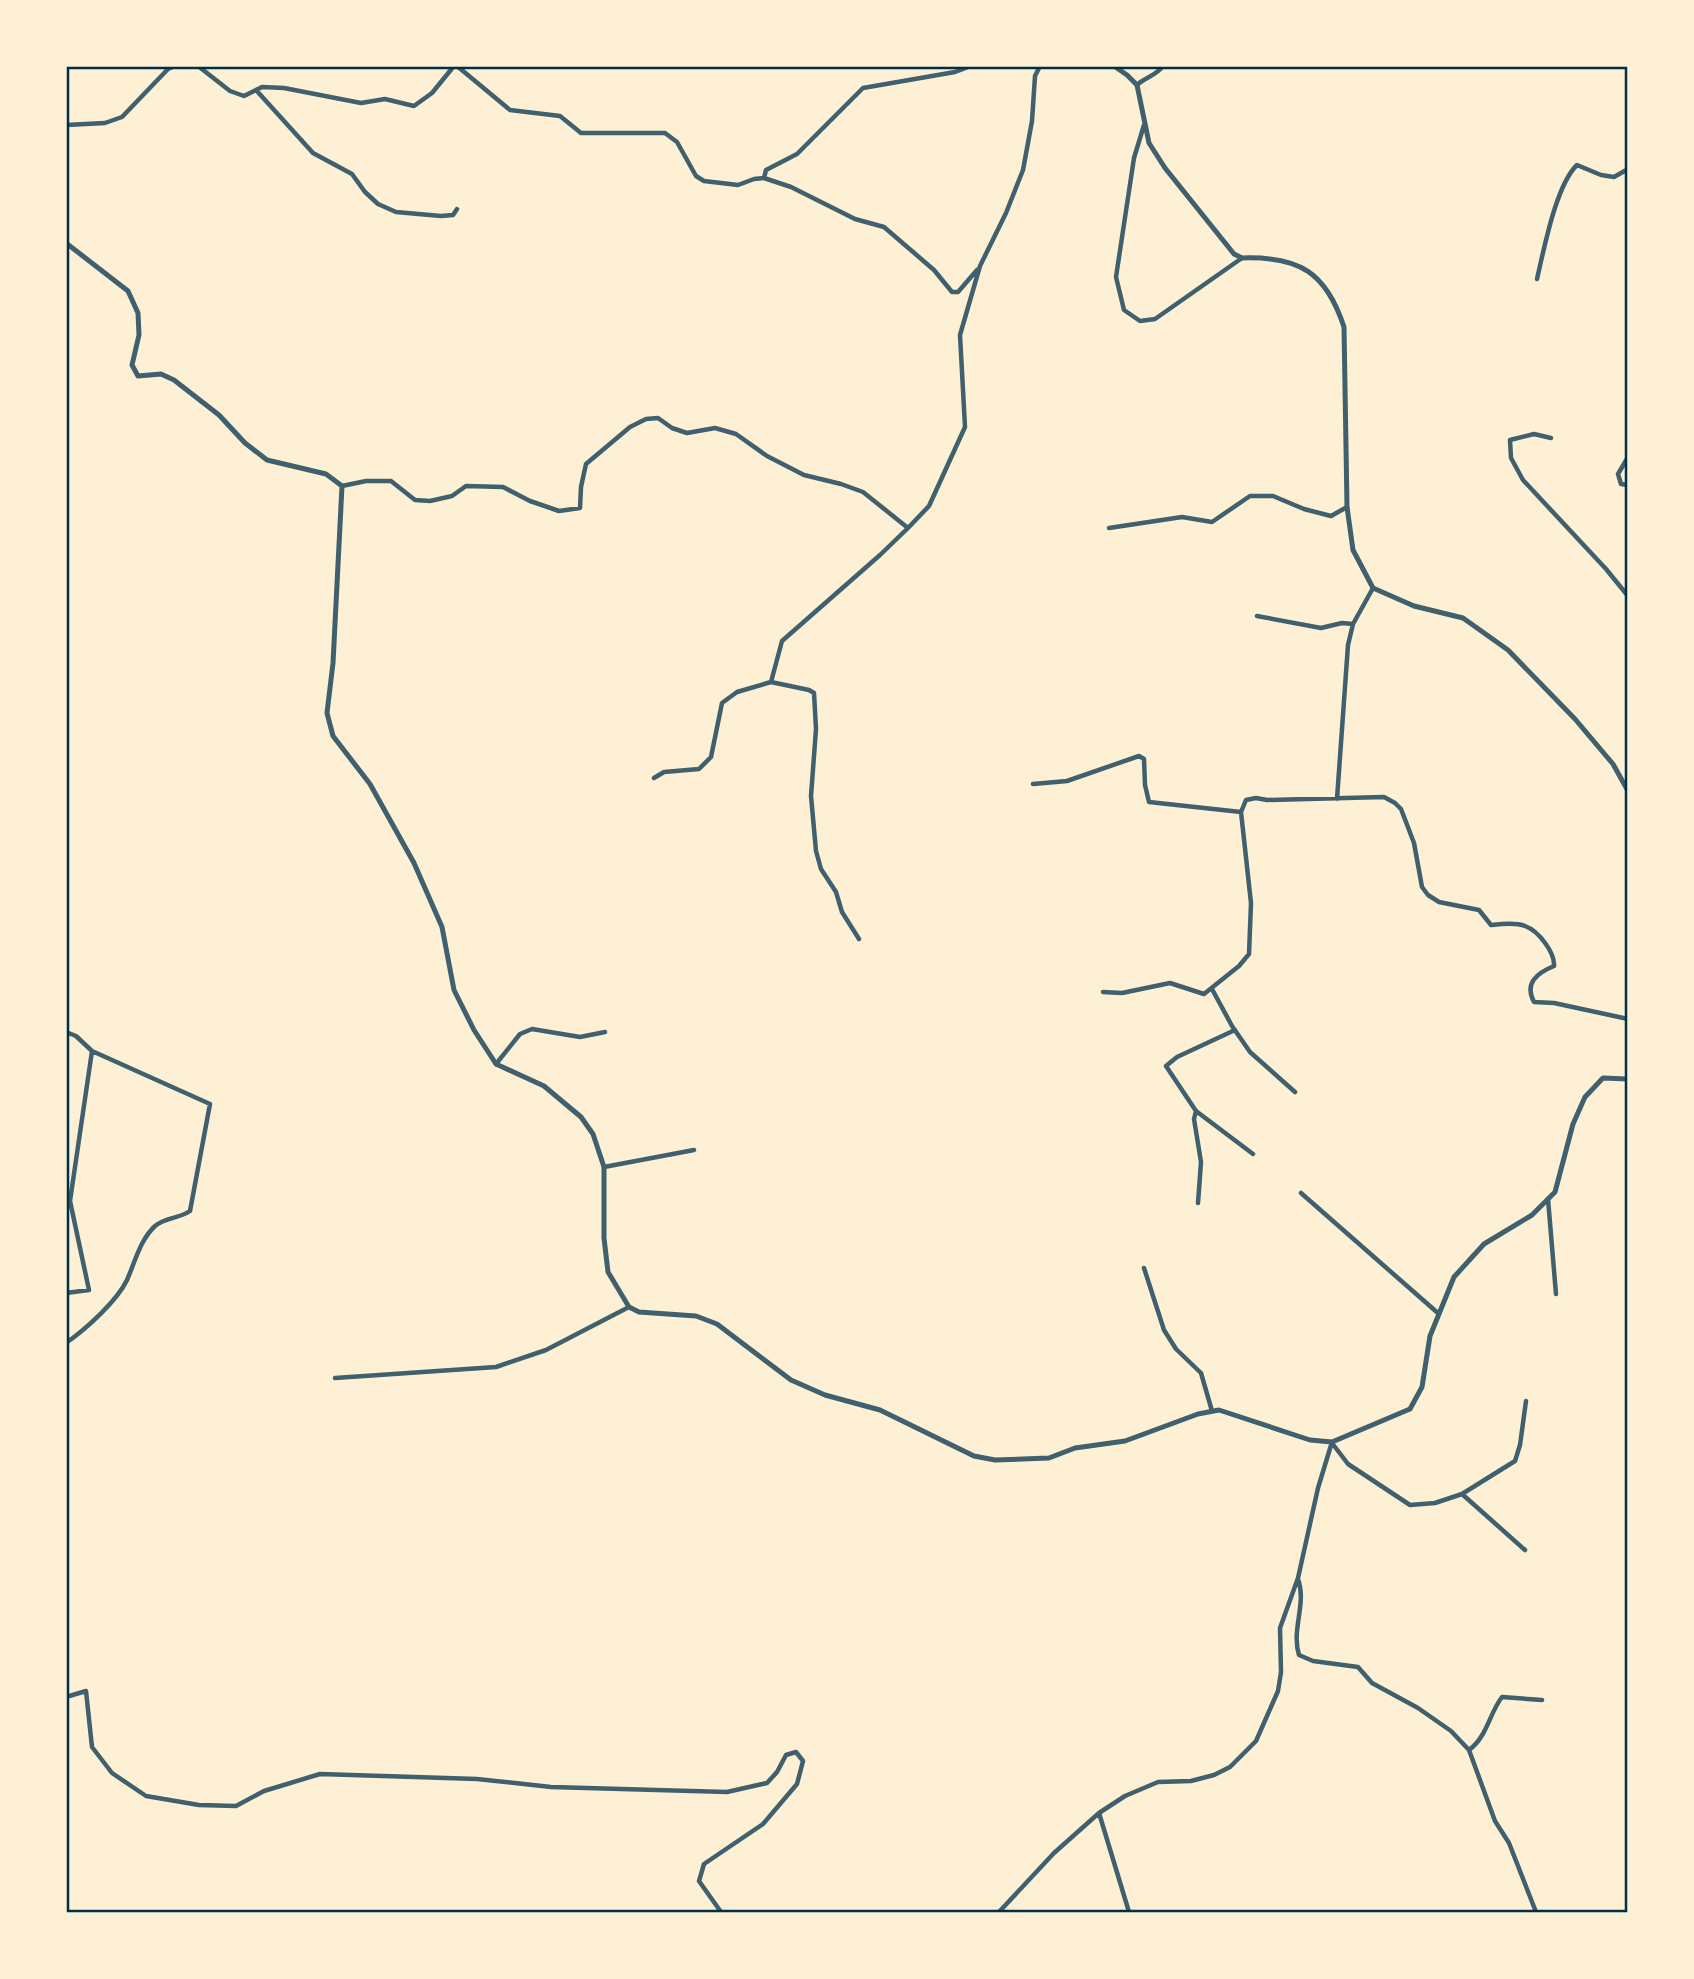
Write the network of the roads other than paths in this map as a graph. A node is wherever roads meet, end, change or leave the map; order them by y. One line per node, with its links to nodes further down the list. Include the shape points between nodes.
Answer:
1 (174, 66): 10 (street, via 122,117 106,123)
2 (198, 66): 9 (street, via 230,91 244,96)
3 (456, 66): 9 (street, via 414,106 385,99 361,103 284,88); 13 (street, via 510,110 560,116 581,133 665,133 677,142 696,176 704,181 738,185)
4 (971, 66): 13 (street, via 863,88 797,154 766,170)
5 (1040, 66): 17 (street, via 1023,170)
6 (1114, 66): 8 (street)
7 (1163, 66): 8 (street)
8 (1137, 85): 11 (street)
9 (256, 90): 14 (street, via 313,153 352,174 378,204 396,212 441,216 453,215)
10 (66, 125)
11 (1144, 125): 16 (street, via 1165,168 1213,230); 16 (street, via 1134,158 1116,277 1124,310 1140,321 1154,320)
12 (1628, 169): 18 (street, via 1615,177 1601,176 1577,165 1567,173)
13 (764, 178): 17 (street, via 884,228 934,270 952,292 958,292)
14 (457, 209)
15 (66, 243): 22 (street, via 128,291 138,313 139,335 132,365 138,376 162,374 174,380 267,460 326,474)
16 (1242, 258): 23 (street, via 1296,263 1314,274 1338,307 1344,327)
17 (980, 266): 24 (street, via 960,335 965,427 929,506)
18 (1537, 279)
19 (1551, 438): 27 (street, via 1534,434 1510,440 1511,458 1529,488)
20 (1628, 457): 21 (street, via 1618,474 1621,484)
21 (1628, 485)
22 (342, 486): 24 (street, via 391,481 415,500 430,501 452,496 466,485 503,487 559,511 580,508 586,464 630,427 658,418 687,433 715,428 736,433 804,475 863,492); 44 (street, via 327,713 333,736 370,784 414,863 442,927 454,990)
23 (1347, 507): 25 (street, via 1331,516 1273,496 1250,496 1212,522 1182,517); 26 (street, via 1353,550)
24 (908, 528): 30 (street, via 782,641)
25 (1109, 528)
26 (1373, 588): 29 (street); 33 (street, via 1414,606 1463,618 1508,650 1575,719)
27 (1628, 596)
28 (1257, 616): 29 (street, via 1321,628)
29 (1353, 624): 34 (street)
30 (771, 682): 31 (street, via 737,692 722,703 710,757 699,769 664,772); 36 (street, via 814,693 810,796 816,851)
31 (654, 778)
32 (1033, 785): 35 (street, via 1067,781 1139,756 1144,759 1149,802)
33 (1628, 791)
34 (1337, 799): 35 (street, via 1256,798 1246,800); 39 (street, via 1384,797 1395,803 1414,843 1422,887 1428,895 1479,910 1491,925 1525,926 1540,937 1555,959 1554,967 1539,972 1531,984 1534,1002)
35 (1241, 812): 37 (street, via 1251,903 1249,954)
36 (859, 939)
37 (1212, 989): 38 (street, via 1204,994 1170,983 1122,993); 40 (street)
38 (1103, 992)
39 (1628, 1019)
40 (1235, 1030): 46 (street, via 1250,1052); 47 (street, via 1166,1066)
41 (66, 1032): 43 (street)
42 (605, 1032): 44 (street, via 580,1037 533,1029 520,1034)
43 (92, 1051): 55 (street, via 71,1201 89,1290); 59 (street, via 210,1104 190,1211 165,1218 153,1228 126,1283 87,1329)
44 (496, 1063): 50 (street, via 544,1086 580,1117 593,1134)
45 (1628, 1079): 52 (street, via 1604,1078 1585,1097 1555,1192)
46 (1295, 1092)
47 (1196, 1111): 49 (street); 53 (street, via 1201,1162)
48 (694, 1150): 50 (street)
49 (1253, 1154)
50 (604, 1167): 57 (street, via 608,1272)
51 (1301, 1193): 58 (street)
52 (1548, 1199): 56 (street); 58 (street, via 1532,1215 1484,1244 1454,1277)
53 (1198, 1203)
54 (1144, 1268): 62 (street, via 1164,1330 1201,1373)
55 (66, 1293)
56 (1556, 1294)
57 (629, 1307): 60 (street, via 547,1350 496,1367); 62 (street, via 717,1324 791,1380 880,1410 974,1456 995,1460 1049,1458 1075,1448 1125,1441)
58 (1439, 1314): 63 (street, via 1430,1336 1422,1387 1410,1409)
59 (66, 1343)
60 (335, 1378)
61 (1526, 1401): 64 (street, via 1515,1461)
62 (1212, 1411): 63 (street, via 1310,1440)
63 (1332, 1442): 64 (street, via 1348,1464 1410,1505); 66 (street)
64 (1462, 1494): 65 (street)
65 (1525, 1550)
66 (1298, 1578): 69 (street, via 1301,1597 1294,1641 1299,1655 1358,1667 1371,1683 1418,1708); 70 (street, via 1280,1628 1278,1691 1256,1741 1214,1776 1158,1782)
67 (66, 1697): 71 (street, via 86,1691 92,1746 112,1773 146,1796 199,1805 236,1805 320,1774 727,1792 767,1783 786,1755 796,1752 803,1761 797,1784 763,1824 704,1864 699,1881)
68 (1542, 1700): 69 (street, via 1502,1697 1480,1742)
69 (1469, 1750): 74 (street)
70 (1099, 1813): 72 (street, via 1054,1853); 73 (street)
71 (721, 1913)
72 (999, 1913)
73 (1129, 1913)
74 (1536, 1913)

